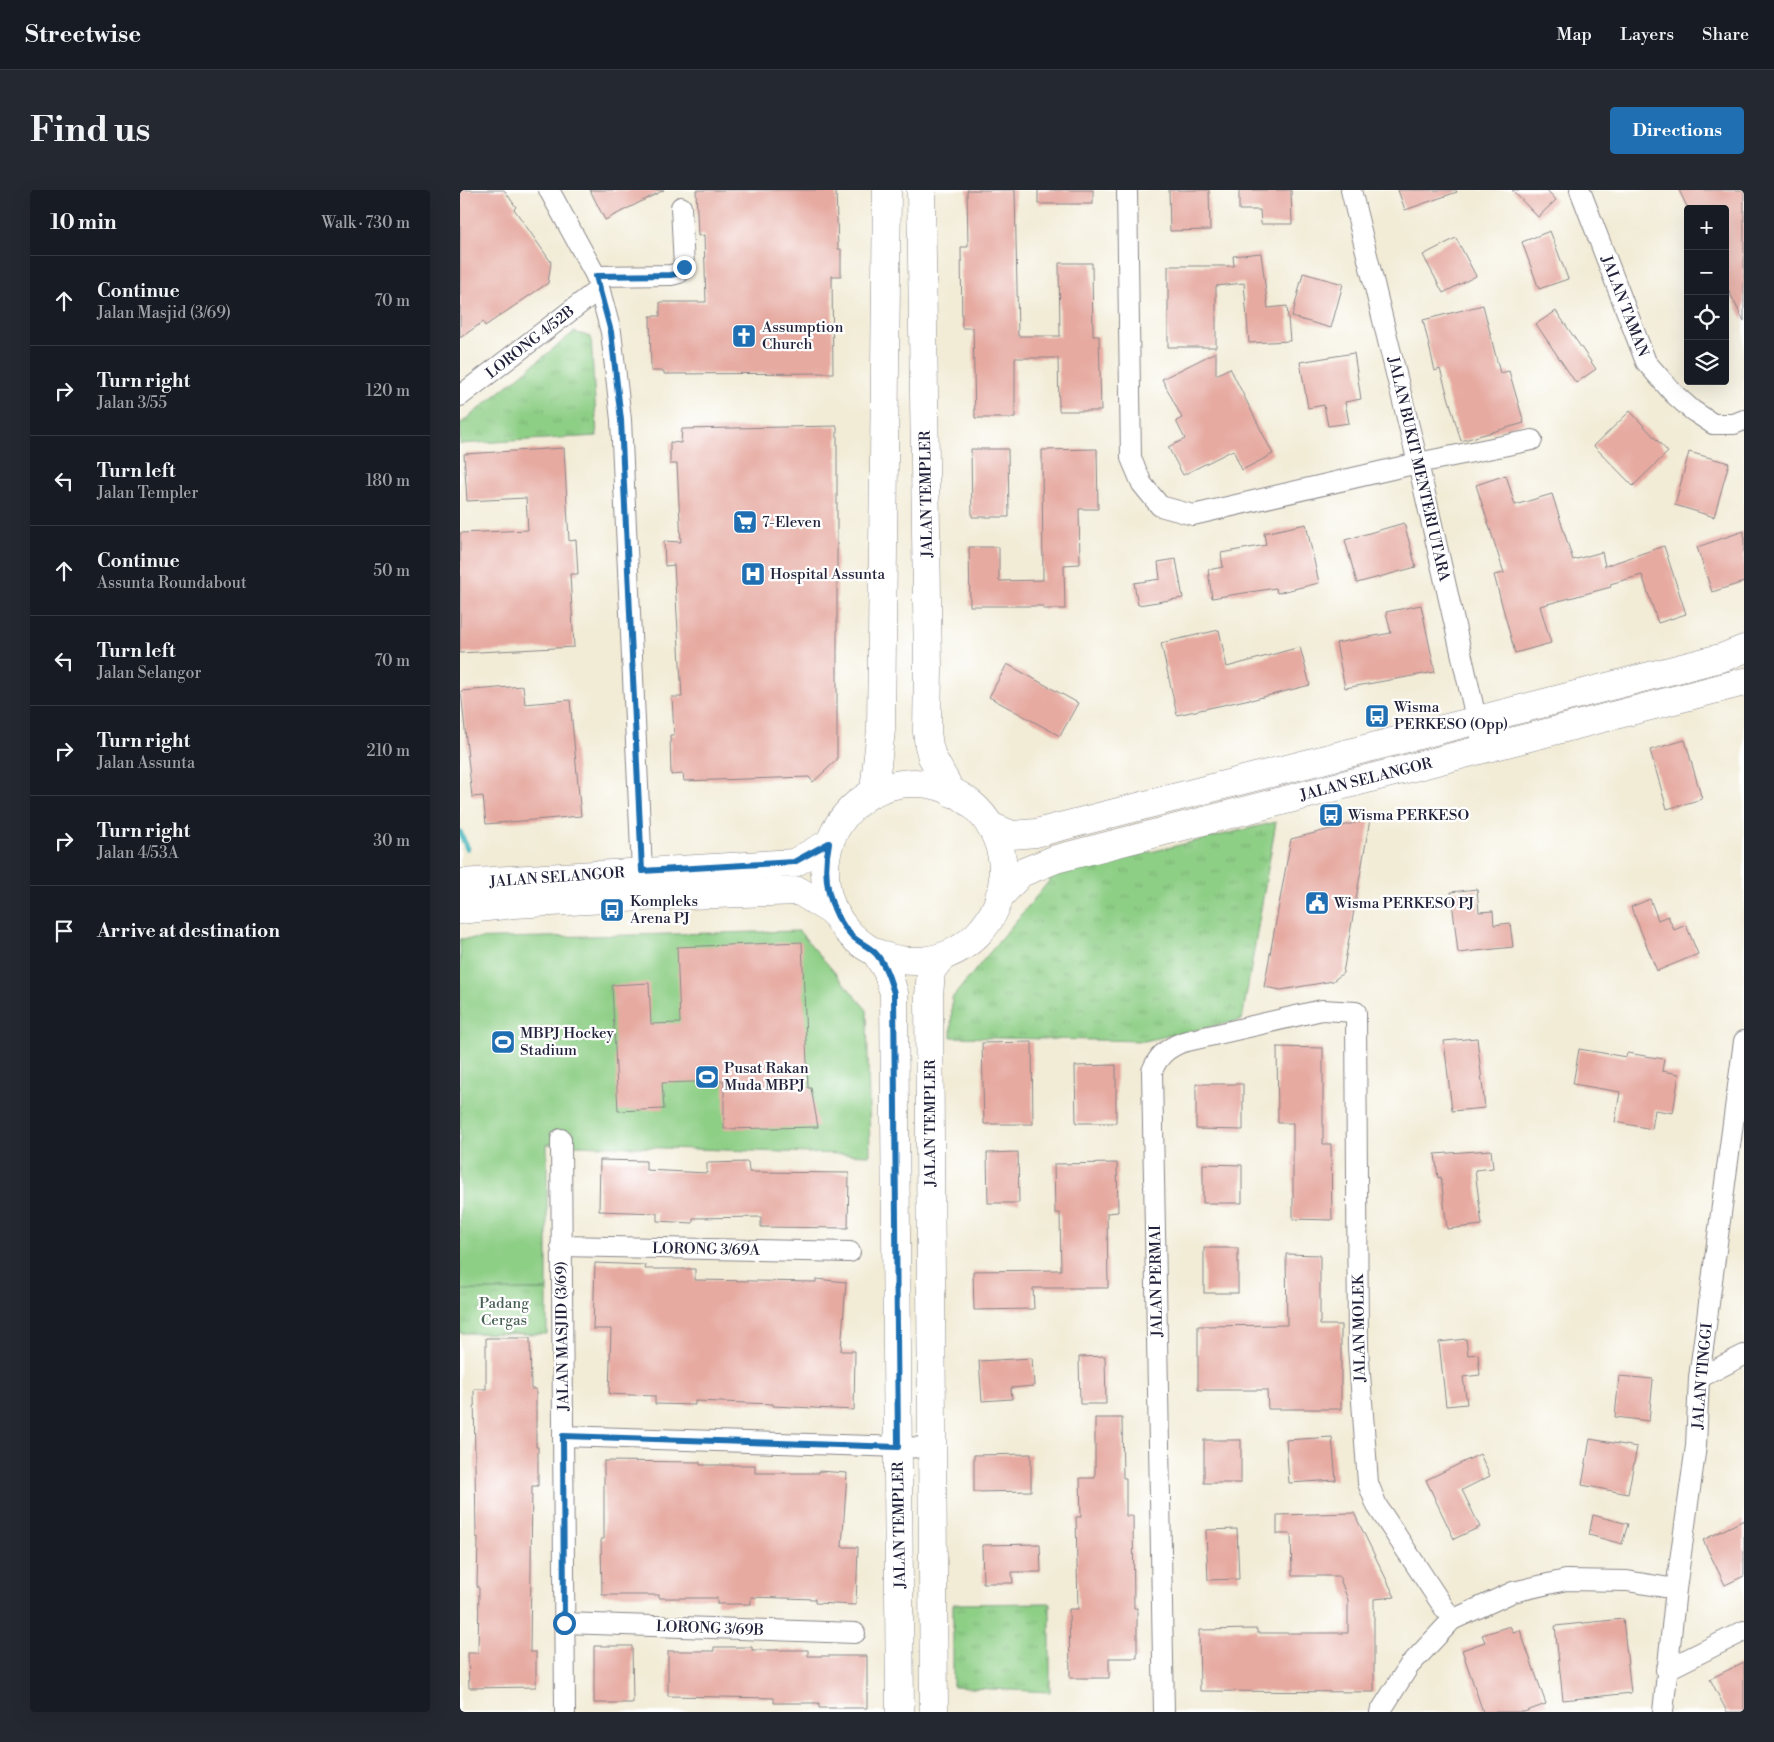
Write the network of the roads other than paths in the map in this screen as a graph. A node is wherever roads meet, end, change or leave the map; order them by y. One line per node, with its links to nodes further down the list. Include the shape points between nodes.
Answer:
1 (548, 190): 8 (street)
2 (887, 190): 17 (main road, via 881,730)
3 (921, 190): 18 (main road, JALAN TEMPLER, via 927,732 932,757)
4 (1128, 190): 12 (street, via 1131,458 1142,484 1160,506 1193,515)
5 (1351, 190): 12 (street, JALAN BUKIT MENTERI UTARA)
6 (1580, 190): 10 (street, JALAN TAMAN, via 1646,362 1674,394 1713,424 1734,424)
7 (682, 207): 8 (street, via 684,267 679,273)
8 (598, 282): 9 (street, LORONG 4/52B); 21 (street, via 611,332 621,420)
9 (460, 396)
10 (1744, 420)
11 (1532, 440): 12 (street)
12 (1418, 463): 15 (street, JALAN BUKIT MENTERI UTARA)
13 (1744, 649): 15 (main road, JALAN SELANGOR, via 1724,657)
14 (1744, 682): 16 (main road, JALAN SELANGOR)
15 (1476, 720): 16 (street, JALAN BUKIT MENTERI UTARA); 19 (main road, JALAN SELANGOR, via 1036,833 1012,835)
16 (1483, 749): 23 (main road, JALAN SELANGOR, via 1056,859 1021,873)
17 (874, 790): 18 (main road, via 927,784); 20 (main road, via 854,804 839,822)
18 (952, 793): 19 (main road, via 974,807)
19 (990, 826): 23 (main road, via 999,849 1003,873)
20 (829, 843): 21 (main road, JALAN SELANGOR, via 794,862); 25 (main road, via 826,876)
21 (642, 871): 22 (main road, JALAN SELANGOR)
22 (460, 883)
23 (999, 897): 27 (main road, via 980,932)
24 (460, 910): 25 (main road, JALAN SELANGOR, via 514,904 799,891)
25 (836, 914): 26 (main road, via 853,937)
26 (876, 953): 27 (main road, via 897,960 919,962); 36 (main road, JALAN TEMPLER, via 887,971 894,993)
27 (941, 958): 37 (main road, JALAN TEMPLER, via 931,971 929,996)
28 (1356, 1012): 39 (street, JALAN MOLEK, via 1358,1347 1368,1483 1376,1506); 47 (street, JALAN PERMAI, via 1322,1010 1183,1042 1165,1051 1152,1071)
29 (1744, 1041): 34 (street, JALAN TINGGI)
30 (561, 1139): 31 (street, JALAN MASJID (3/69))
31 (561, 1246): 32 (street, LORONG 3/69A); 35 (street, JALAN MASJID (3/69))
32 (850, 1252)
33 (1744, 1355): 34 (street)
34 (1698, 1378): 38 (street, JALAN TINGGI, via 1696,1446)
35 (563, 1436): 36 (street); 40 (street, JALAN MASJID (3/69))
36 (898, 1447): 37 (street); 45 (main road, JALAN TEMPLER)
37 (932, 1448): 46 (main road, JALAN TEMPLER)
38 (1676, 1589): 39 (street, via 1627,1581 1566,1580 1513,1592); 43 (street, JALAN TINGGI)
39 (1452, 1620): 48 (street, via 1409,1666)
40 (564, 1623): 42 (street, LORONG 3/69B); 44 (street, JALAN MASJID (3/69))
41 (1744, 1631): 43 (street)
42 (855, 1633)
43 (1666, 1670): 49 (street, JALAN TINGGI)
44 (565, 1712)
45 (900, 1712)
46 (934, 1712)
47 (1164, 1712)
48 (1380, 1712)
49 (1663, 1712)

